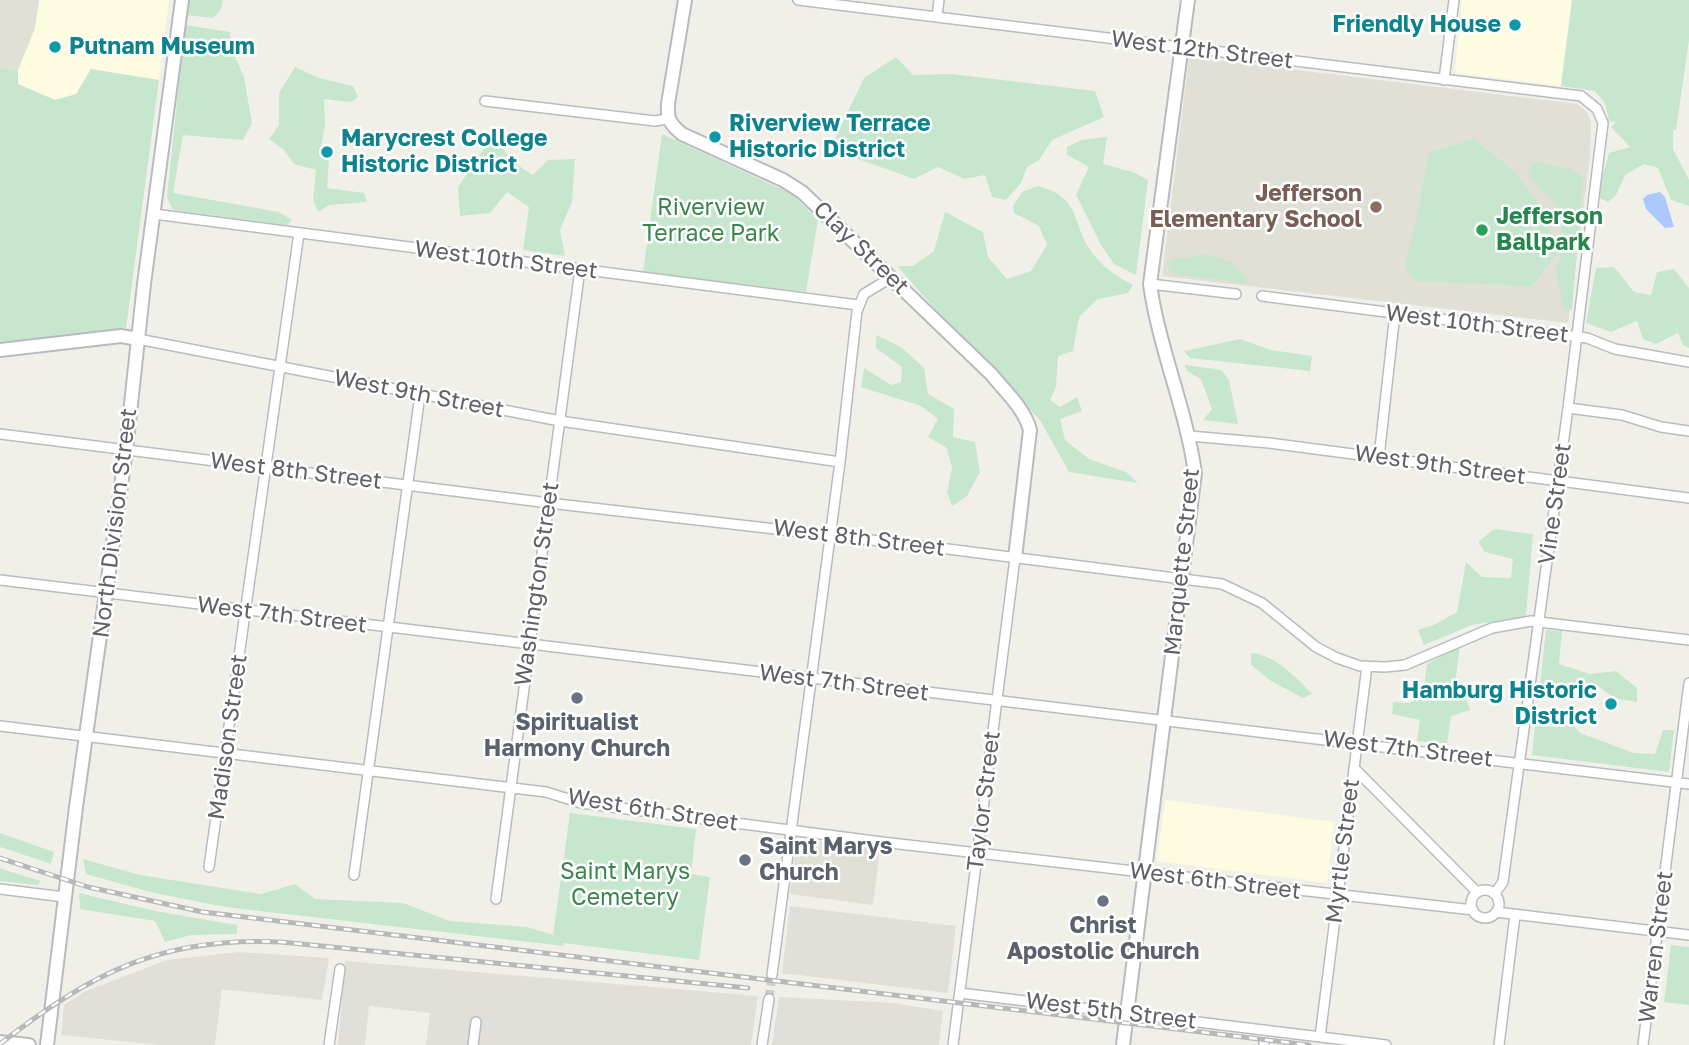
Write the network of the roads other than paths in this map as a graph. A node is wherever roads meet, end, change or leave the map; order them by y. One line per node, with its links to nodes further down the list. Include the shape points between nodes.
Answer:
1 (182, 0): 13 (street, North Division Street)
2 (685, 0): 12 (street)
3 (798, 0): 7 (street, West 12th Street)
4 (939, 0): 7 (street)
5 (1188, 0): 8 (street, Marquette Street)
6 (1454, 0): 9 (street)
7 (937, 17): 8 (street, West 12th Street)
8 (1182, 48): 9 (street, West 12th Street); 17 (street, Marquette Street)
9 (1444, 80): 11 (street, West 12th Street, via 1581,96)
10 (485, 101): 12 (street)
11 (1599, 113): 22 (street, Vine Street, via 1603,123)
12 (667, 119): 16 (street, Clay Street, via 681,134 802,192)
13 (154, 214): 14 (street, West 10th Street); 23 (street, North Division Street)
14 (299, 233): 15 (street, West 10th Street); 26 (street, Madison Street)
15 (580, 269): 20 (street, West 10th Street); 29 (street, Washington Street)
16 (892, 277): 20 (street, via 864,294); 42 (street, Clay Street, via 990,374 1028,422)
17 (1150, 284): 18 (street); 32 (street, Marquette Street)
18 (1236, 294)
19 (1262, 296): 21 (street, West 10th Street)
20 (858, 305): 35 (street)
21 (1395, 313): 22 (street, West 10th Street); 34 (street)
22 (1577, 337): 25 (street, West 10th Street); 28 (street, Vine Street)
23 (138, 339): 24 (street, West 9th Street, via 121,336); 26 (street, West 9th Street); 33 (street, North Division Street)
24 (0, 350)
25 (1689, 362)
26 (281, 368): 27 (street, West 9th Street); 36 (street, Madison Street)
27 (420, 395): 29 (street, West 9th Street); 38 (street)
28 (1568, 408): 30 (street); 37 (street, Vine Street)
29 (561, 421): 35 (street, West 9th Street); 40 (street, Washington Street)
30 (1689, 431)
31 (0, 434): 33 (street, West 8th Street)
32 (1190, 436): 34 (street, West 9th Street); 43 (street, Marquette Street, via 1195,473)
33 (126, 450): 36 (street, West 8th Street); 45 (street, North Division Street)
34 (1379, 457): 37 (street, West 9th Street)
35 (840, 462): 41 (street)
36 (267, 468): 38 (street, West 8th Street); 46 (street, Madison Street)
37 (1559, 481): 39 (street, West 9th Street); 47 (street, Vine Street)
38 (408, 485): 40 (street, West 8th Street); 48 (street)
39 (1689, 498)
40 (549, 503): 41 (street, West 8th Street); 50 (street, Washington Street)
41 (830, 535): 42 (street, West 8th Street); 52 (street)
42 (1015, 558): 43 (street, West 8th Street); 54 (street, Taylor Street)
43 (1182, 579): 51 (street, West 8th Street, via 1222,584 1262,603 1316,647); 55 (street, Marquette Street)
44 (0, 580): 45 (street, West 7th Street)
45 (106, 593): 46 (street, West 7th Street); 57 (street, North Division Street)
46 (246, 611): 48 (street, West 7th Street); 59 (street, Madison Street)
47 (1538, 622): 49 (street, West 8th Street); 51 (street, West 8th Street, via 1492,628 1405,665); 60 (street, Vine Street)
48 (388, 627): 50 (street, West 7th Street); 62 (street)
49 (1689, 640)
50 (528, 644): 52 (street, West 7th Street); 65 (street, Washington Street)
51 (1367, 666): 58 (street, Myrtle Street)
52 (810, 679): 54 (street, West 7th Street); 66 (street)
53 (1689, 683): 63 (street, Warren Street)
54 (997, 701): 55 (street, West 7th Street); 67 (street, Taylor Street)
55 (1165, 721): 58 (street, West 7th Street); 69 (street, Marquette Street)
56 (0, 726): 57 (street, West 6th Street)
57 (86, 736): 59 (street, West 6th Street); 75 (street, North Division Street)
58 (1357, 743): 60 (street, West 7th Street); 61 (street, Myrtle Street)
59 (227, 753): 62 (street, West 6th Street); 68 (street, Madison Street)
60 (1520, 762): 63 (street, West 7th Street); 73 (street, Vine Street, via 1503,883)
61 (1354, 768): 72 (street); 74 (street, Myrtle Street)
62 (369, 770): 65 (street, West 6th Street); 70 (street)
63 (1678, 783): 64 (street, West 7th Street); 80 (street, Warren Street)
64 (1689, 784)
65 (510, 788): 66 (street, West 6th Street, via 546,792 581,803); 76 (street, Washington Street)
66 (792, 830): 67 (street, West 6th Street); 83 (street)
67 (978, 852): 69 (street, West 6th Street); 84 (street, Taylor Street)
68 (209, 867)
69 (1146, 872): 74 (street, West 6th Street); 86 (street, Marquette Street)
70 (354, 875)
71 (0, 889): 75 (street)
72 (1478, 891): 73 (street); 77 (street, via 1472,899)
73 (1495, 893): 78 (street, via 1499,901)
74 (1337, 896): 77 (street, West 6th Street); 88 (street, Myrtle Street)
75 (64, 897): 91 (street, North Division Street)
76 (496, 899)
77 (1473, 910): 78 (street, via 1486,918)
78 (1496, 912): 79 (street)
79 (1515, 915): 80 (street); 98 (street)
80 (1658, 932): 81 (street); 99 (street, Warren Street)
81 (1689, 935)
82 (340, 969): 92 (street)
83 (772, 975)
84 (960, 993): 86 (street, West 5th Street); 95 (street, Taylor Street)
85 (769, 999): 94 (street)
86 (1127, 1013): 88 (street, West 5th Street); 96 (street, Marquette Street)
87 (476, 1023): 93 (street)
88 (1320, 1037): 97 (street, West 5th Street)
89 (0, 1042): 90 (street)
90 (29, 1045)
91 (47, 1045)
92 (329, 1045)
93 (473, 1045)
94 (762, 1045)
95 (953, 1045)
96 (1123, 1045)
97 (1387, 1045)
98 (1499, 1045)
99 (1643, 1045)

